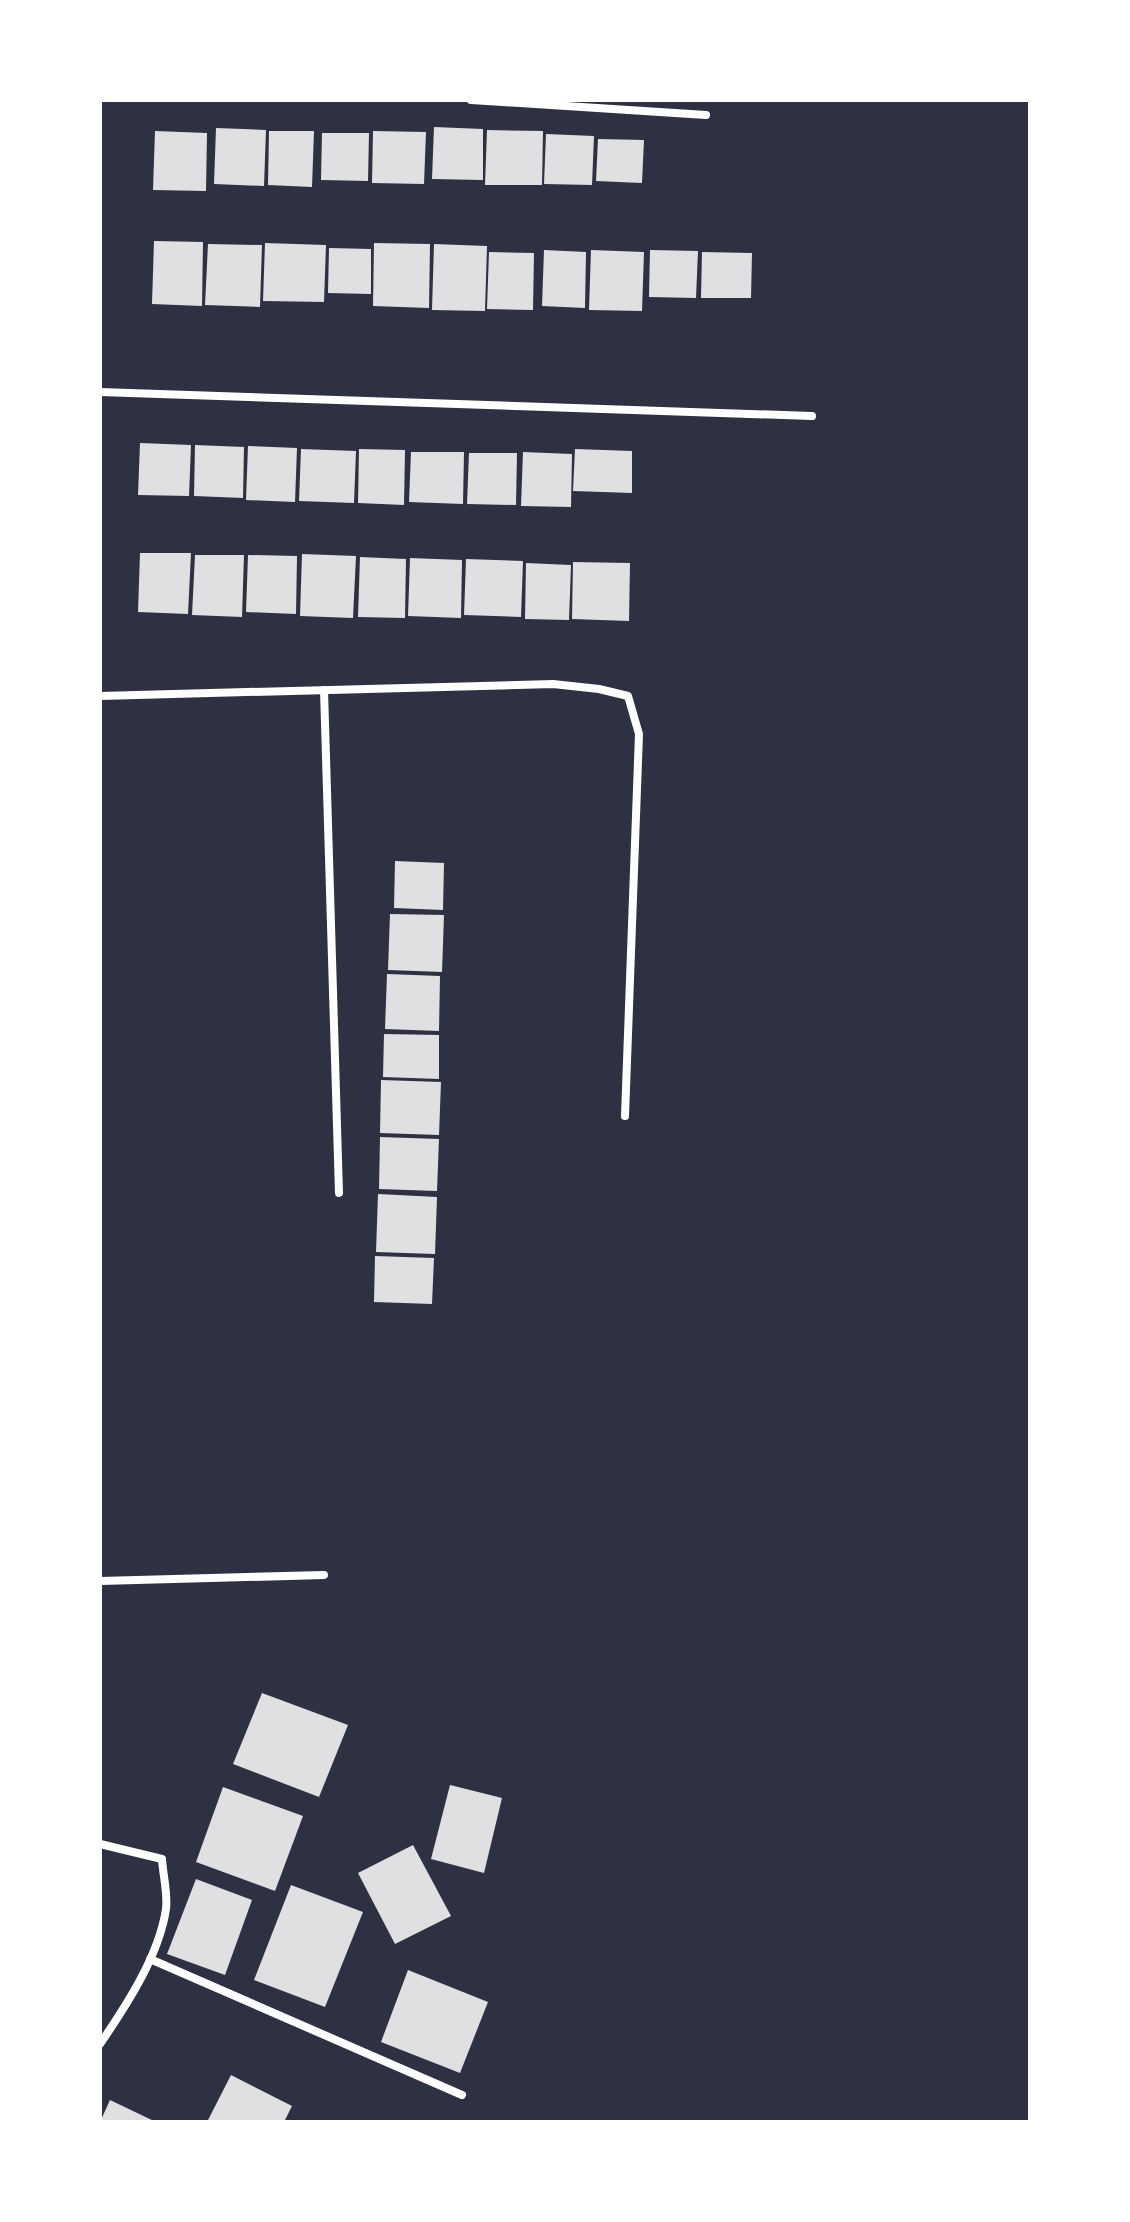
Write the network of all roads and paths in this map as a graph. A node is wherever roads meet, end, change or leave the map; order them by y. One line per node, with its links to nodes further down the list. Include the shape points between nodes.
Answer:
1 (471, 100): 2 (street)
2 (706, 115)
3 (100, 392): 4 (street)
4 (812, 416)
5 (324, 690): 6 (street); 7 (street, via 553,684 628,696 639,734); 8 (street)
6 (100, 696)
7 (625, 1116)
8 (339, 1193)
9 (324, 1575): 10 (street)
10 (100, 1581)
11 (100, 1844): 12 (street, via 162,1859 166,1909)
12 (150, 1959): 13 (street, via 130,2001); 14 (street)
13 (100, 2044)
14 (462, 2095)

